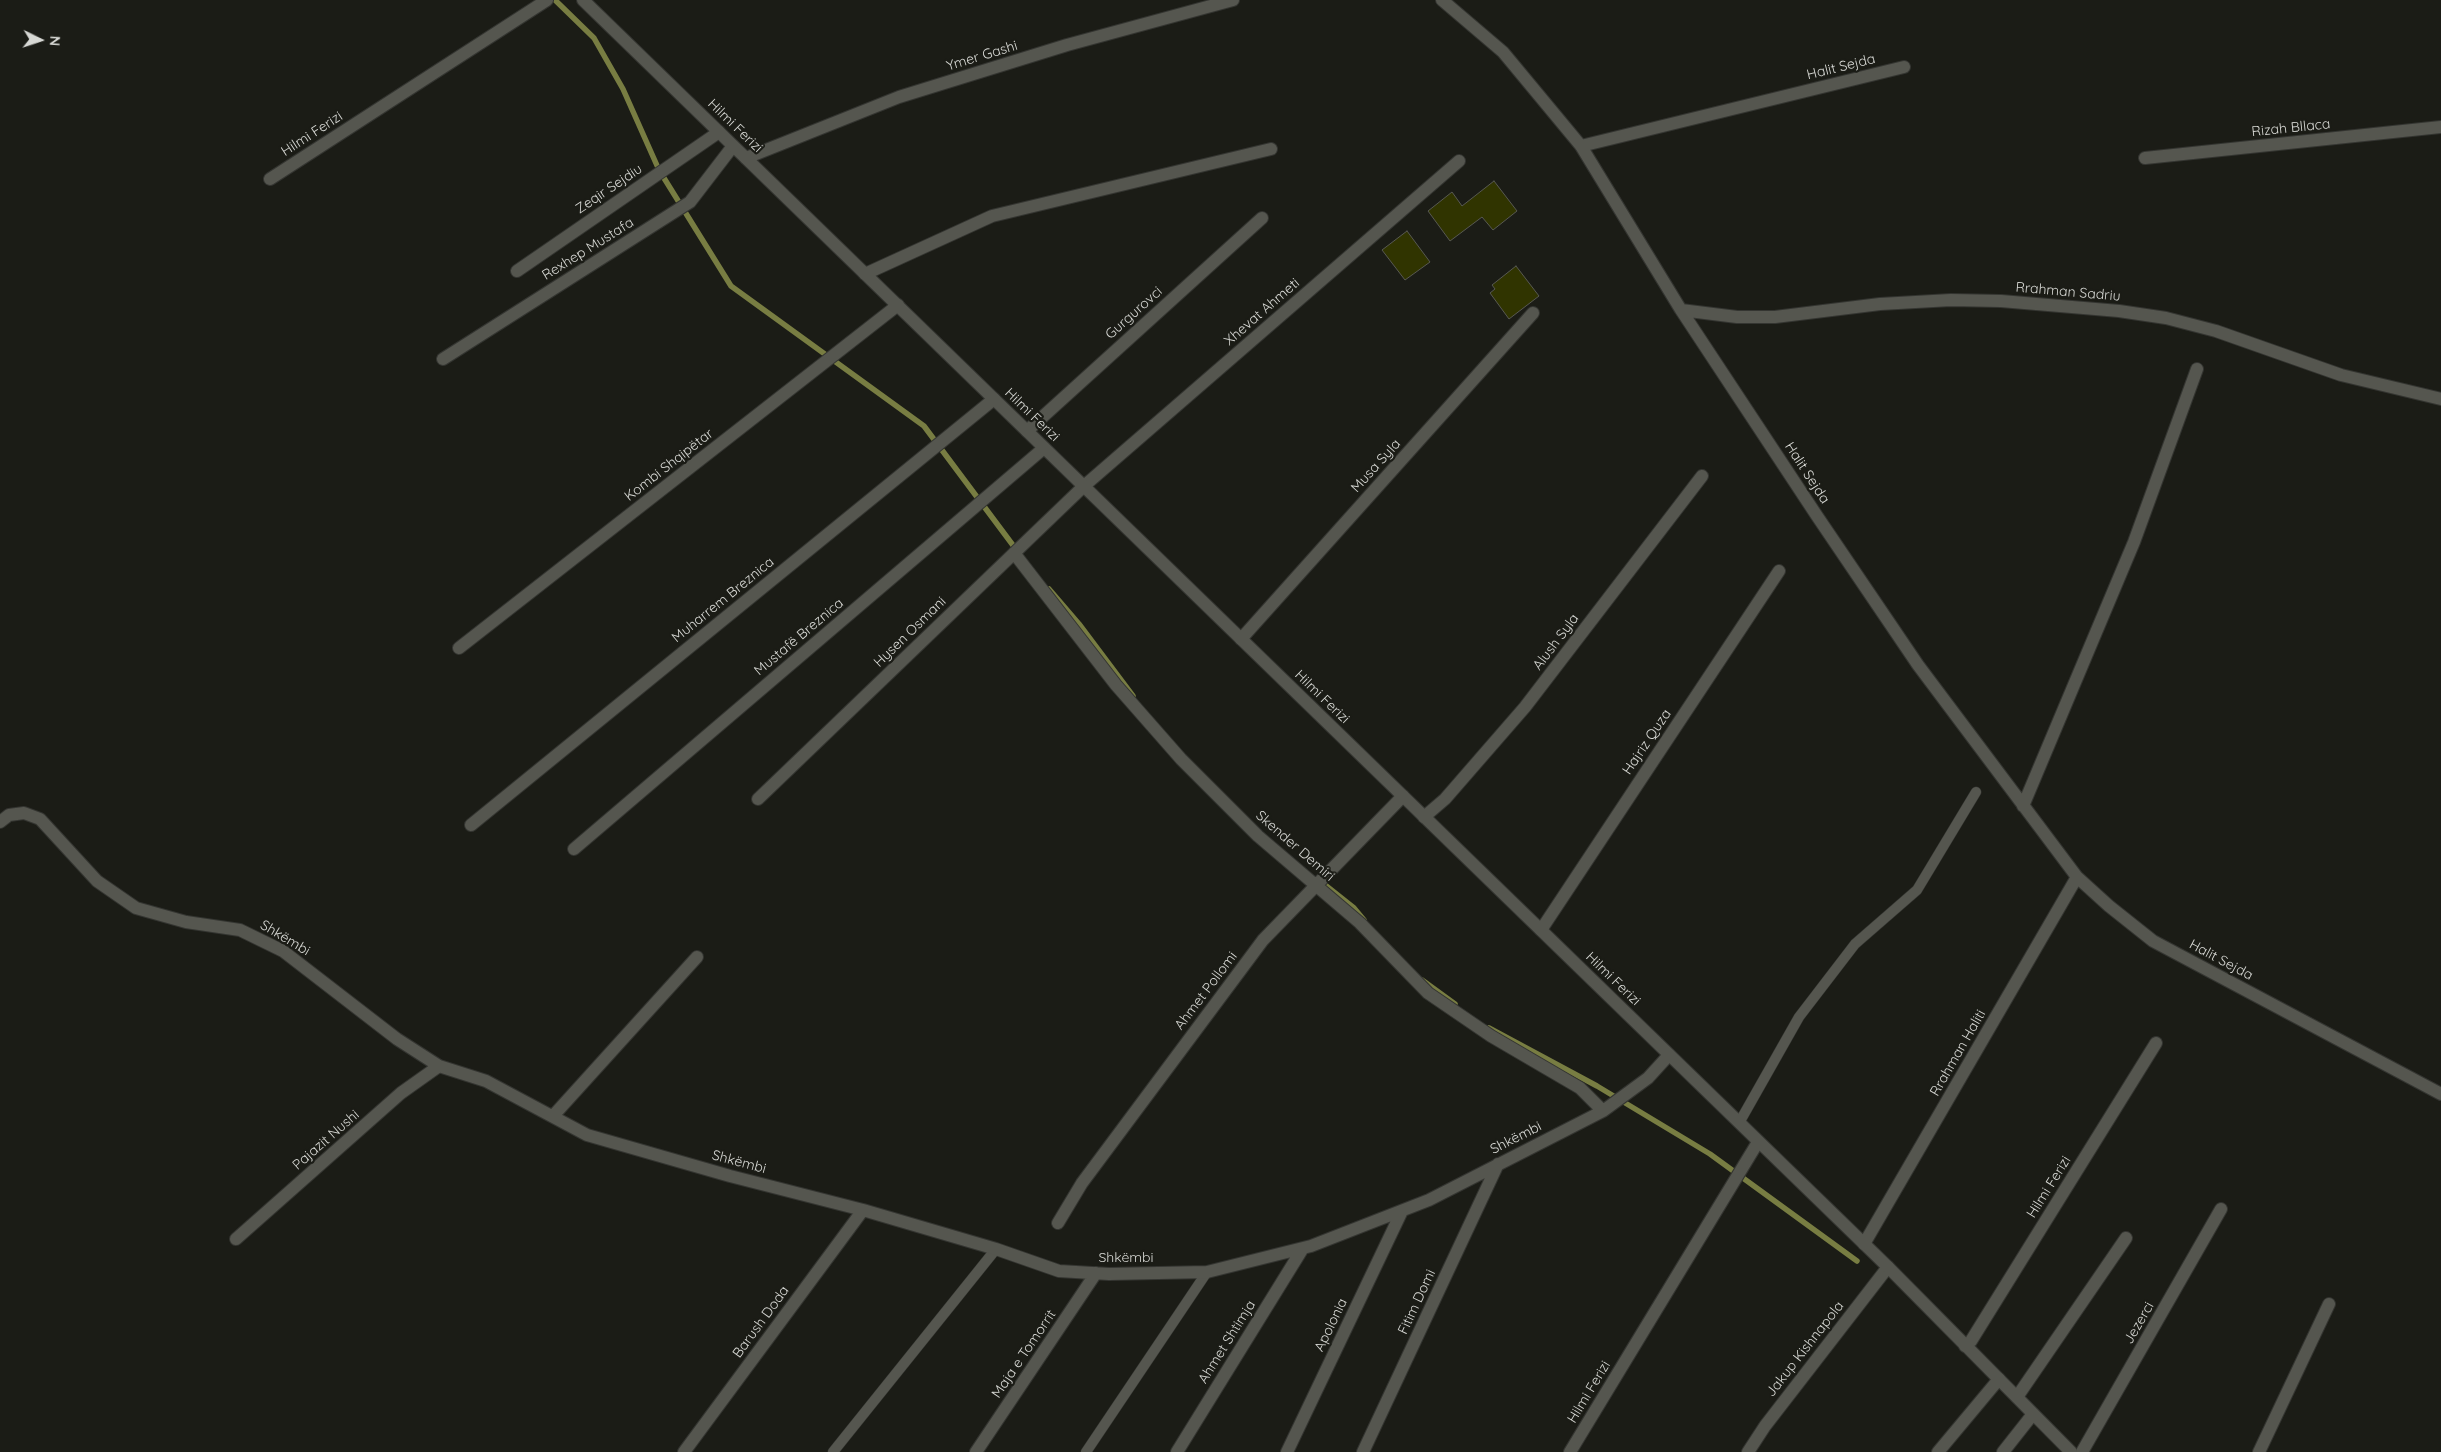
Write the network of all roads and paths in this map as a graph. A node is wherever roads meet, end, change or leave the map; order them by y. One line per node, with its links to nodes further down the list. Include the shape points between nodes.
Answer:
1 (583, 0): 7 (street, Hilmi Ferizi)
2 (1233, 0): 11 (street, Ymer Gashi, via 1067,45 900,97)
3 (1442, 0): 9 (street, Halit Sejda, via 1503,52)
4 (544, 2): 14 (street, Hilmi Ferizi)
5 (1904, 67): 9 (street, Halit Sejda)
6 (2441, 127): 12 (street, Rizah Bllaca)
7 (719, 132): 8 (street, Hilmi Ferizi); 16 (street, Zeqir Sejdiu)
8 (733, 146): 11 (street, Hilmi Ferizi); 21 (street, Rexhep Mustafa, via 690,202)
9 (1581, 146): 19 (street, Halit Sejda)
10 (1271, 148): 17 (street, via 992,216)
11 (746, 158): 17 (street, Hilmi Ferizi)
12 (2144, 158)
13 (1459, 161): 28 (street, Xhevat Ahmeti)
14 (270, 179)
15 (1262, 218): 25 (street, Gurgurovci)
16 (517, 271)
17 (865, 274): 18 (street, Hilmi Ferizi)
18 (898, 305): 24 (street, Hilmi Ferizi); 32 (street, Kombi Shqipëtar)
19 (1681, 310): 23 (street, Rrahman Sadriu, via 1737,317 1774,317 1880,304 1951,300 2119,311 2166,318 2216,331 2341,375); 36 (street, Halit Sejda, via 1918,664)
20 (1533, 313): 31 (street, Musa Syla)
21 (443, 358)
22 (2197, 369): 36 (street, via 2134,542)
23 (2441, 398)
24 (994, 399): 25 (street, Hilmi Ferizi); 39 (street, Muharrem Breznica)
25 (1027, 431): 26 (street, Hilmi Ferizi)
26 (1044, 448): 28 (street, Hilmi Ferizi); 40 (street, Mustafë Breznica)
27 (1702, 476): 37 (street, Alush Syla, via 1525,707 1445,799)
28 (1084, 486): 29 (street, Hysen Osmani); 31 (street, Hilmi Ferizi)
29 (1015, 552): 35 (street, Hysen Osmani); 42 (street, Skender Demiri, via 1116,685 1181,759 1258,836)
30 (1779, 571): 43 (street, Hajriz Quza)
31 (1241, 639): 34 (street, Hilmi Ferizi)
32 (459, 648)
33 (1976, 792): 51 (lane, via 1917,890 1855,944 1799,1017)
34 (1403, 796): 37 (street, Hilmi Ferizi); 42 (street, Ahmet Pollomi)
35 (758, 799)
36 (2023, 806): 41 (street, Halit Sejda)
37 (1424, 817): 43 (street, Hilmi Ferizi)
38 (0, 822): 47 (street, Shkëmbi, via 10,815 24,814 40,819 97,881 136,908 186,922 240,930 283,951 397,1039)
39 (471, 825)
40 (574, 848)
41 (2078, 877): 48 (street, Halit Sejda, via 2153,941); 60 (street, Rrahman Haliti)
42 (1317, 883): 49 (street, Skender Demiri, via 1428,993); 57 (street, Ahmet Pollomi, via 1263,940 1208,1011 1082,1183)
43 (1541, 930): 46 (street, Hilmi Ferizi)
44 (697, 957): 50 (street)
45 (2156, 1043): 67 (street, Hilmi Ferizi)
46 (1669, 1055): 49 (street, Shkëmbi, via 1648,1078); 51 (street, Hilmi Ferizi)
47 (439, 1066): 50 (street, Shkëmbi, via 486,1081); 59 (street, Pajazit Nushi, via 401,1093)
48 (2441, 1094)
49 (1608, 1108): 53 (street, Shkëmbi)
50 (553, 1116): 55 (street, Shkëmbi, via 587,1135)
51 (1740, 1124): 52 (street, Hilmi Ferizi)
52 (1758, 1142): 60 (street, Hilmi Ferizi); 78 (street, Hilmi Ferizi)
53 (1498, 1164): 56 (street, Shkëmbi); 77 (street, Fitim Domi)
54 (2221, 1209): 83 (street, Jezerci)
55 (863, 1210): 62 (street, Shkëmbi); 71 (street, Barush Doda)
56 (1402, 1211): 61 (street, Shkëmbi); 76 (street, Apolonia)
57 (1058, 1223)
58 (2126, 1238): 69 (street)
59 (236, 1239)
60 (1864, 1244): 63 (street, Hilmi Ferizi)
61 (1303, 1248): 64 (street, Shkëmbi); 75 (street, Ahmet Shtimja)
62 (996, 1249): 65 (street, Shkëmbi, via 1059,1271); 72 (lane)
63 (1888, 1267): 67 (street, Hilmi Ferizi); 79 (street, Jakup Kishnapola)
64 (1207, 1272): 65 (street, Shkëmbi); 74 (lane)
65 (1096, 1273): 73 (street, Maja e Tomorrit)
66 (2329, 1304): 84 (street)
67 (1965, 1346): 68 (street, Hilmi Ferizi)
68 (1999, 1379): 69 (street, Hilmi Ferizi); 80 (street)
69 (2018, 1397): 70 (street, Hilmi Ferizi)
70 (2033, 1414): 81 (street); 82 (street, Hilmi Ferizi)
71 (684, 1452)
72 (833, 1452)
73 (976, 1452)
74 (1086, 1452)
75 (1177, 1452)
76 (1287, 1452)
77 (1363, 1452)
78 (1570, 1452)
79 (1748, 1452)
80 (1938, 1452)
81 (2003, 1452)
82 (2071, 1452)
83 (2082, 1452)
84 (2258, 1452)

